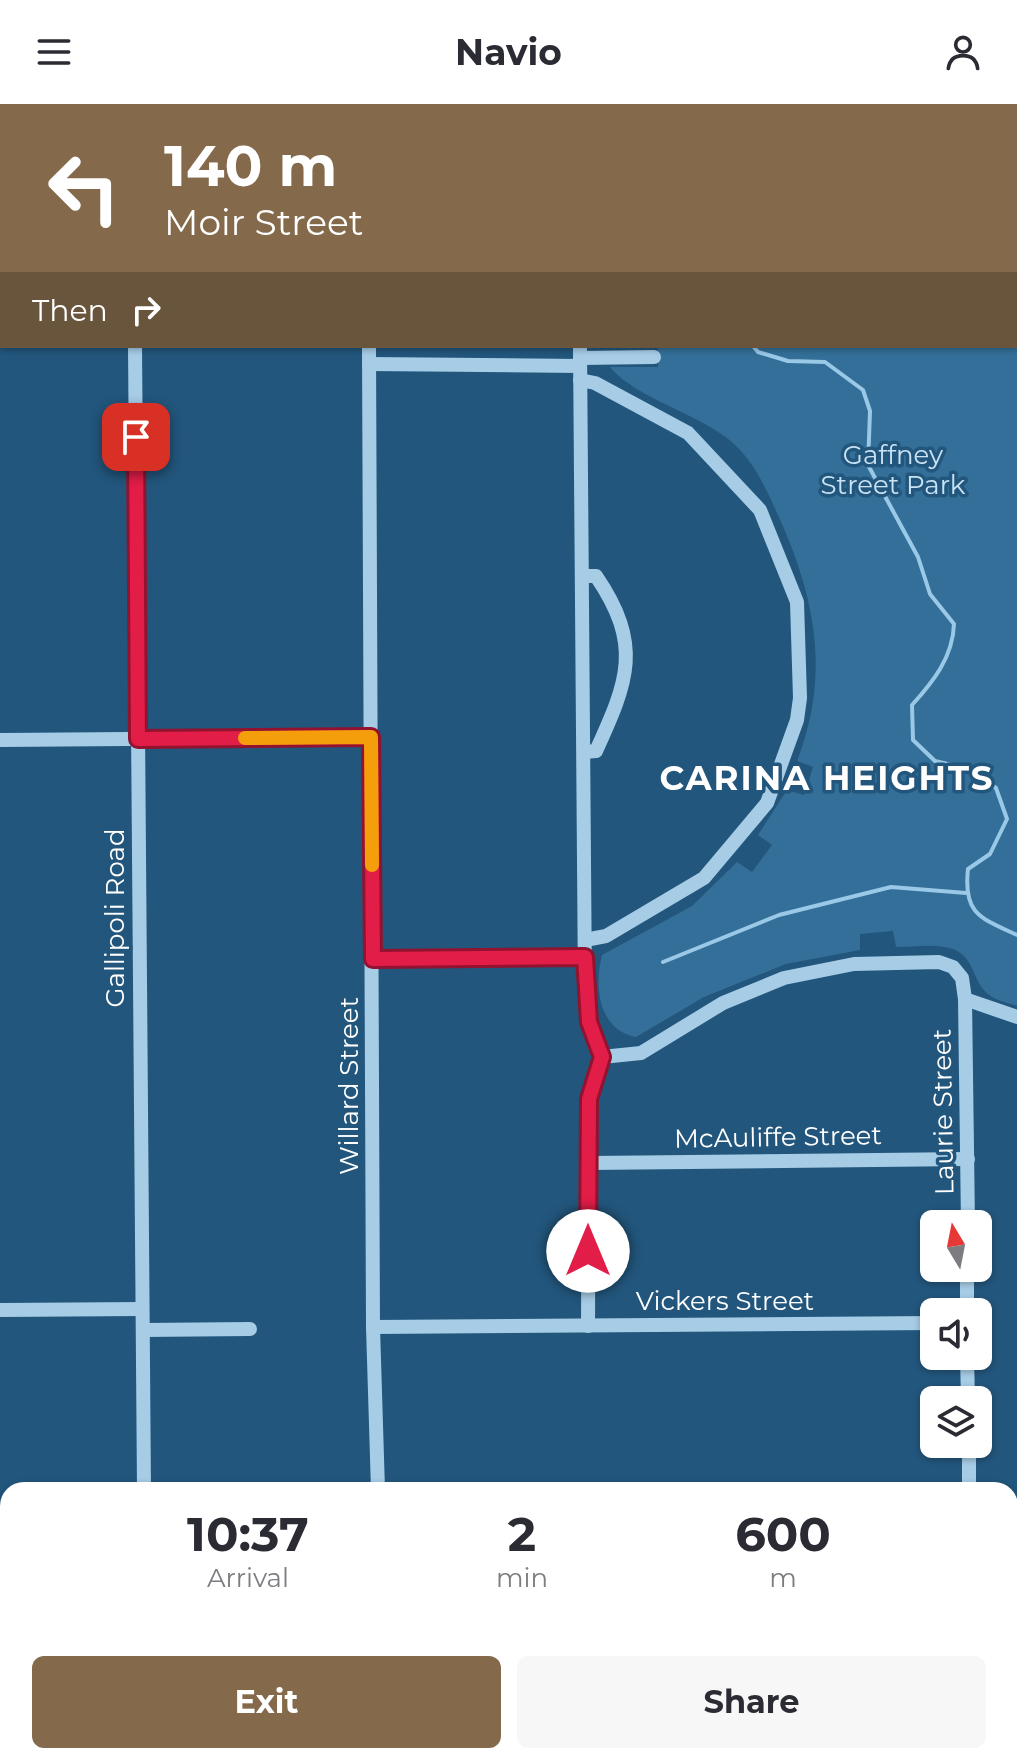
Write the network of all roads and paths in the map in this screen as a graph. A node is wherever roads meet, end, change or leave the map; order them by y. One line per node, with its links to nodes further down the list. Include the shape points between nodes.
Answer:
1 (135, 348): 8 (street, Gallipoli Road)
2 (369, 348): 5 (street, Willard Street)
3 (654, 357): 4 (street)
4 (580, 363): 5 (street); 6 (street); 11 (street, via 591,381 698,441 766,520 800,621 797,720 767,803 693,888 606,936)
5 (369, 364): 7 (street, Willard Street)
6 (583, 576): 10 (street); 10 (street, via 596,576 606,591 627,652 620,698 596,751)
7 (371, 737): 8 (street); 13 (street, Willard Street)
8 (138, 739): 9 (street); 20 (street, Gallipoli Road)
9 (0, 740)
10 (585, 752): 11 (street)
11 (585, 940): 12 (street)
12 (585, 957): 13 (street); 16 (street, via 589,1022)
13 (373, 959): 24 (street, Willard Street)
14 (965, 999): 15 (street); 16 (street, via 962,978 939,962 854,964 784,978 701,1015 650,1049); 17 (street, Laurie Street)
15 (1017, 1017)
16 (602, 1057): 18 (street, via 589,1099)
17 (968, 1159): 18 (street, McAuliffe Street); 19 (street, Laurie Street)
18 (589, 1163): 23 (street)
19 (968, 1210)
20 (142, 1309): 21 (street); 26 (street, Gallipoli Road)
21 (0, 1310)
22 (920, 1323): 23 (street, Vickers Street)
23 (588, 1326): 24 (street, Vickers Street)
24 (373, 1327): 29 (street, Willard Street)
25 (250, 1329): 26 (street)
26 (143, 1330): 28 (street, Gallipoli Road)
27 (969, 1458): 30 (street)
28 (144, 1482)
29 (378, 1482)
30 (969, 1482)

